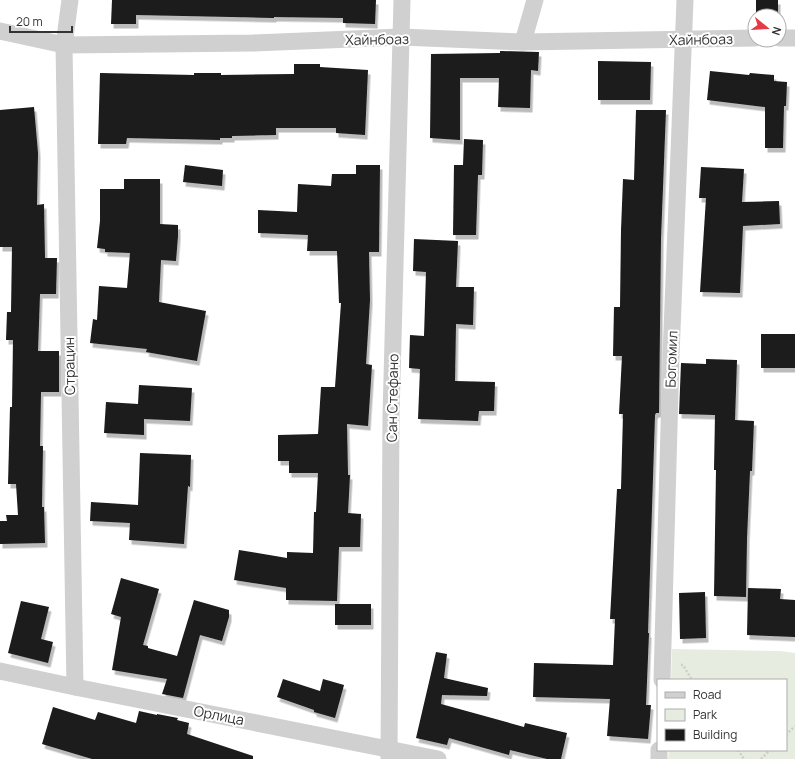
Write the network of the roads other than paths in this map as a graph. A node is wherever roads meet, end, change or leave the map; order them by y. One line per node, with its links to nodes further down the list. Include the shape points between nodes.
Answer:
1 (70, 0): 10 (street, Страцин)
2 (402, 0): 6 (street, Сан Стефано)
3 (535, 0): 9 (street)
4 (685, 0): 7 (street, Богомил)
5 (0, 31): 10 (street, Хайнбоаз)
6 (401, 38): 9 (street, Хайнбоаз); 10 (street, Хайнбоаз); 14 (street, Сан Стефано, via 391,416)
7 (684, 38): 8 (street, Хайнбоаз); 9 (street, Хайнбоаз); 12 (street, Богомил, via 671,356)
8 (747, 38)
9 (524, 42)
10 (64, 46): 13 (street, Страцин)
11 (0, 671): 13 (street, Орлица)
12 (662, 679)
13 (75, 687): 14 (street, Орлица)
14 (389, 754): 15 (street, Орлица)
15 (438, 759)

